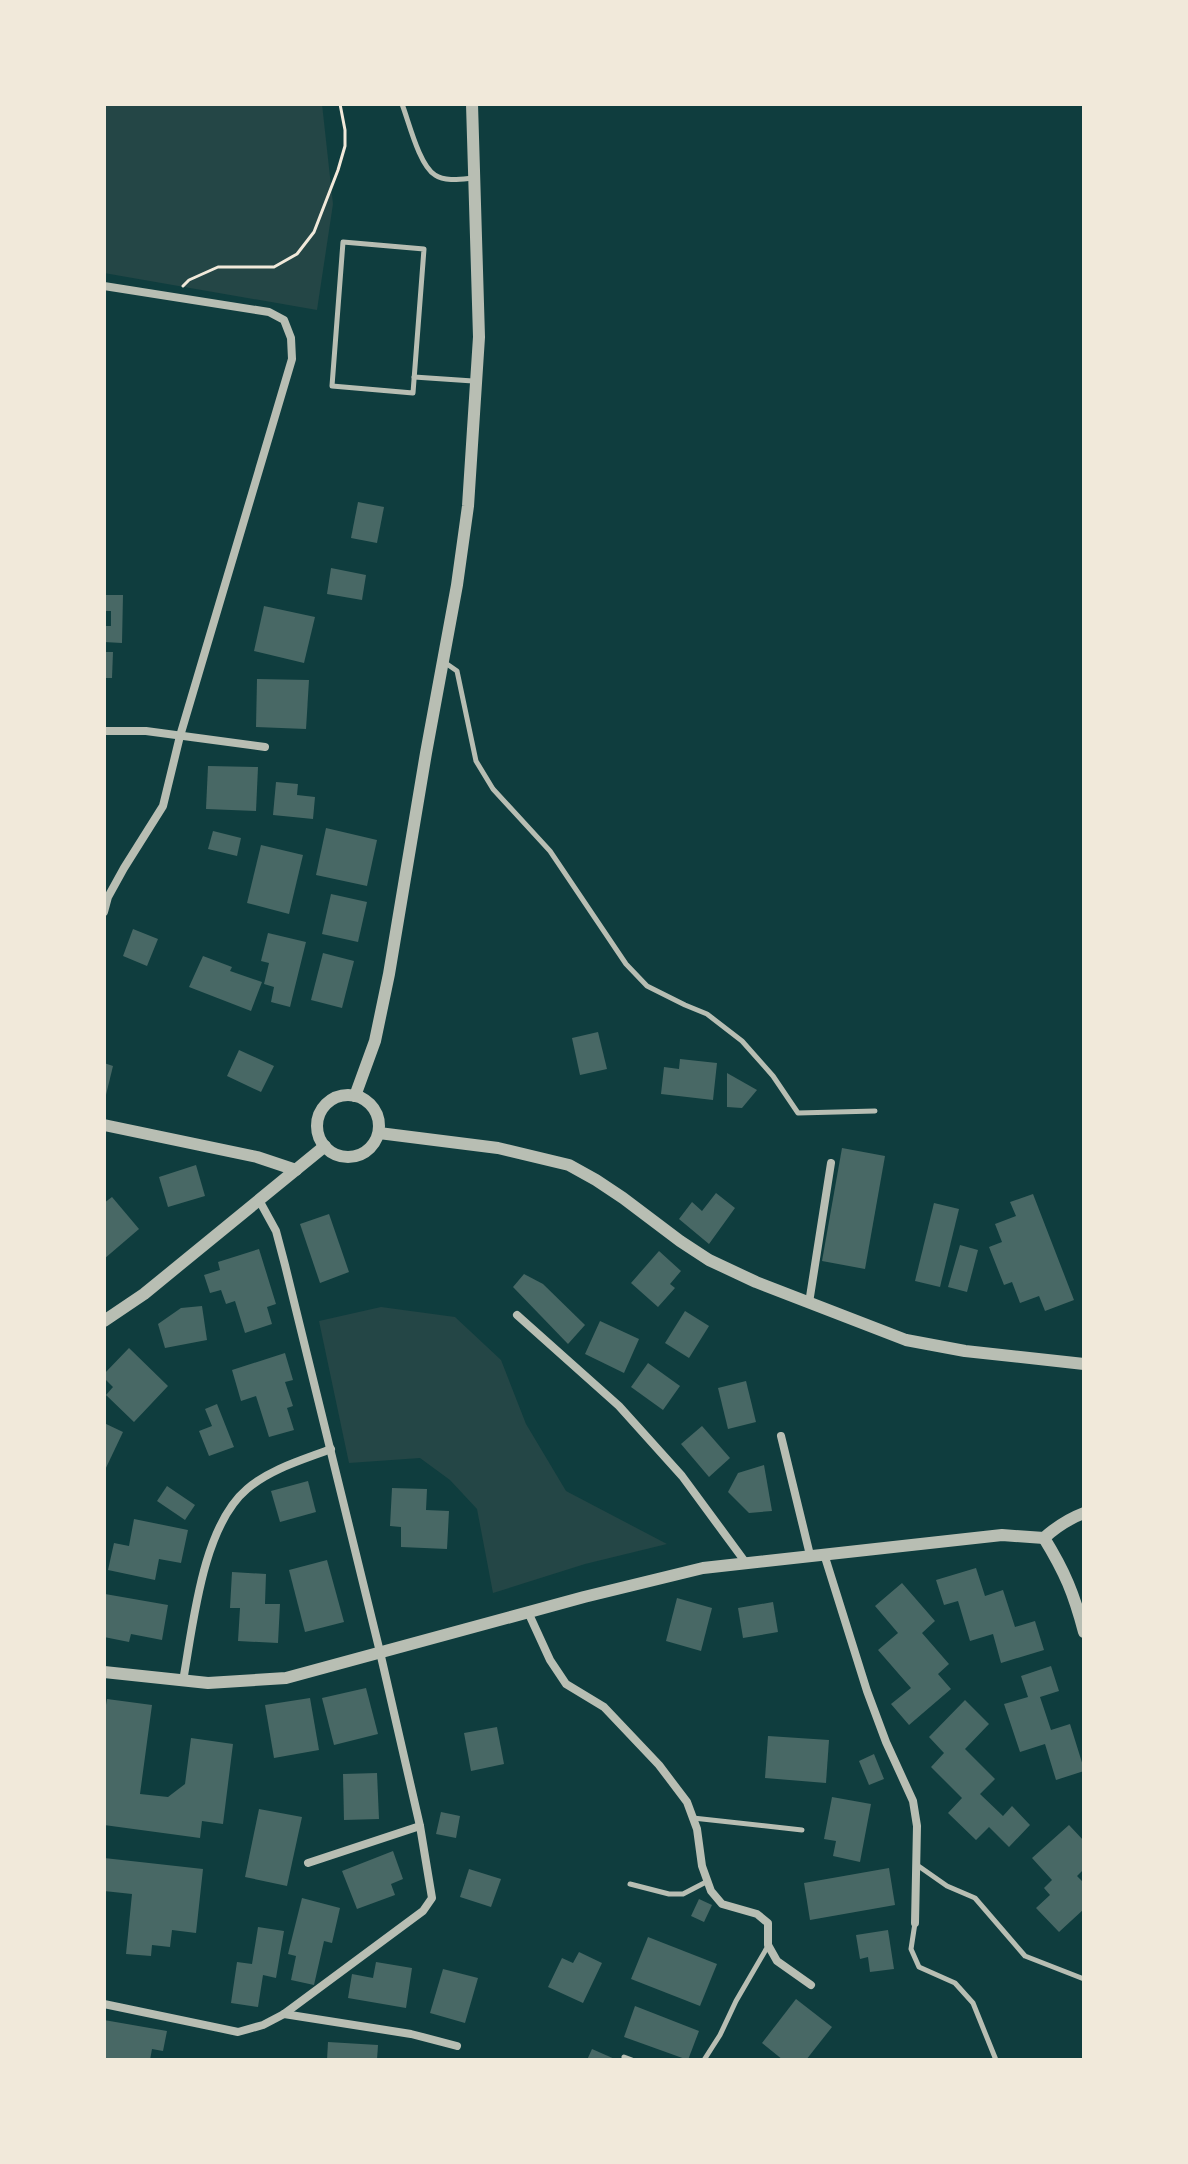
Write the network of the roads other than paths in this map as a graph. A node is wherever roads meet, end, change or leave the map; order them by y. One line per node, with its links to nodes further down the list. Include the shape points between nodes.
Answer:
1 (402, 104): 3 (lane, via 424,163 435,176)
2 (472, 104): 3 (street)
3 (473, 178): 6 (street)
4 (104, 286): 9 (street, via 269,312 284,320 291,338 292,359)
5 (414, 377): 5 (lane, via 424,249 343,242 332,386 413,393); 6 (lane)
6 (477, 381): 7 (street, via 468,506)
7 (443, 661): 12 (street, via 389,974 375,1041); 13 (lane, via 457,671 476,761 493,789 550,851 626,964 647,986 707,1014 742,1041 798,1113)
8 (104, 731): 9 (street)
9 (180, 736): 10 (street); 11 (street, via 163,806)
10 (265, 747)
11 (104, 912)
12 (355, 1096): 15 (street, via 372,1106); 16 (street, via 336,1098 322,1110 318,1128)
13 (875, 1111)
14 (104, 1125): 18 (street)
15 (379, 1133): 16 (street, via 360,1155 341,1156); 20 (street, via 498,1148 569,1165 709,1260)
16 (325, 1146): 18 (street)
17 (831, 1163): 20 (street)
18 (296, 1170): 19 (street)
19 (259, 1200): 22 (street); 25 (street, via 276,1231)
20 (809, 1303): 23 (street, via 937,1347)
21 (517, 1315): 29 (street, via 619,1406 682,1476)
22 (104, 1321)
23 (1084, 1364)
24 (781, 1436): 28 (street)
25 (331, 1449): 32 (street); 34 (street, via 266,1477 231,1508 208,1557)
26 (1084, 1513): 27 (street)
27 (1044, 1538): 28 (street, via 1002,1535); 31 (street, via 1073,1592)
28 (817, 1554): 29 (street); 39 (street, via 913,1801)
29 (746, 1563): 30 (street, via 692,1571)
30 (528, 1612): 32 (street); 35 (street, via 566,1684 604,1707 659,1765)
31 (1084, 1632)
32 (380, 1652): 34 (street, via 286,1678); 36 (street)
33 (104, 1672): 34 (street)
34 (183, 1681)
35 (693, 1818): 37 (lane); 40 (street)
36 (420, 1826): 38 (street); 47 (street, via 432,1898 423,1911)
37 (802, 1830)
38 (308, 1863)
39 (917, 1864): 42 (street); 44 (lane, via 975,1898 1025,1956)
40 (708, 1881): 41 (lane, via 683,1894); 43 (street, via 722,1904 757,1914 768,1923)
41 (630, 1884)
42 (915, 1923): 52 (lane, via 911,1949 919,1967 955,1983 973,2003)
43 (768, 1945): 45 (street, via 777,1961); 51 (lane)
44 (1084, 1979)
45 (811, 1985)
46 (104, 2004): 47 (street, via 238,2032)
47 (284, 2014): 48 (street)
48 (457, 2046)
49 (624, 2057): 50 (lane)
50 (632, 2060)
51 (704, 2060)
52 (996, 2060)

